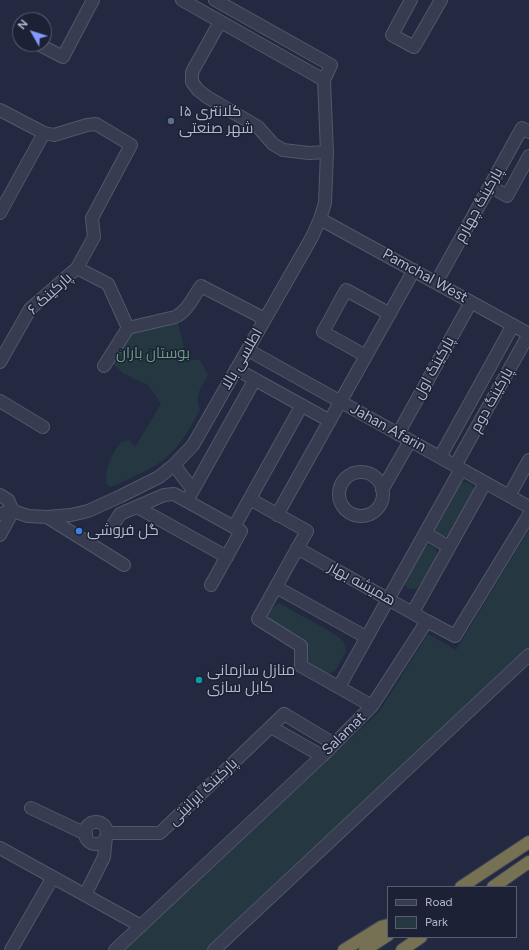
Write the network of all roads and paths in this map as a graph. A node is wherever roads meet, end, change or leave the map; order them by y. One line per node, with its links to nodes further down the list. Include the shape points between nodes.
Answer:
1 (93, 0): 7 (street, via 63,57)
2 (182, 0): 6 (street)
3 (216, 0): 8 (street, via 331,65)
4 (411, 0): 5 (street, via 392,35 414,47)
5 (441, 0)
6 (220, 22): 8 (street); 12 (street, via 192,72 192,82 198,90 258,127 273,144 283,150)
7 (52, 51)
8 (324, 80): 12 (street, اطلسی بالا)
9 (0, 110): 11 (street)
10 (526, 130): 14 (street, پارکینگ چهارم)
11 (44, 133): 15 (street); 17 (street, via 54,134 87,124 96,124 131,145 92,218 94,237)
12 (327, 152): 16 (street, اطلسی بالا, via 324,203)
13 (529, 156): 14 (street, via 507,196)
14 (490, 186): 19 (street, پارکینگ چهارم)
15 (0, 213)
16 (320, 219): 18 (street, Pamchal West); 22 (street, اطلسی بالا)
17 (77, 268): 24 (street, via 108,284); 28 (street, پارکینگ ۶, via 30,309)
18 (414, 270): 19 (street, Pamchal West); 21 (street)
19 (436, 283): 20 (street, Pamchal West)
20 (471, 302): 23 (street, Pamchal West); 39 (street, پارکینگ اول)
21 (390, 314): 27 (street); 27 (street, via 346,290 323,332)
22 (265, 319): 24 (street, via 201,286 185,311 175,318); 26 (street, اطلسی بالا)
23 (513, 325): 25 (street, Pamchal West); 32 (street, پارکینگ دوم)
24 (128, 328): 29 (street)
25 (529, 334): 34 (street, پارکینگ دوم)
26 (248, 350): 30 (street, اطلسی بالا); 35 (street, Jahan Afarin)
27 (366, 356): 35 (street)
28 (0, 362)
29 (104, 366)
30 (236, 369): 31 (street); 43 (street, اطلسی بالا, via 193,445)
31 (255, 379): 36 (street); 46 (street)
32 (476, 391): 34 (street); 41 (street, پارکینگ دوم)
33 (0, 400): 38 (street)
34 (492, 400): 44 (street, پارکینگ دوم)
35 (341, 402): 37 (street); 39 (street, Jahan Afarin)
36 (302, 406): 37 (street); 50 (street)
37 (330, 421): 56 (street)
38 (43, 428)
39 (398, 434): 40 (street, Jahan Afarin)
40 (410, 441): 41 (street, Jahan Afarin); 47 (street)
41 (440, 457): 44 (street, Jahan Afarin)
42 (529, 460): 49 (street)
43 (174, 465): 46 (street); 58 (street, اطلسی بالا, via 159,477 88,510 71,515)
44 (458, 467): 45 (street, Jahan Afarin); 61 (street, پارکینگ دوم)
45 (486, 483): 49 (street, Jahan Afarin); 63 (street)
46 (193, 490): 51 (street)
47 (382, 490)
48 (0, 495): 54 (street, via 8,500)
49 (509, 496): 53 (street, Jahan Afarin)
50 (250, 499): 56 (street); 60 (street)
51 (187, 501): 52 (street, via 174,494 164,495); 60 (street)
52 (137, 507): 59 (street, via 120,514); 65 (street)
53 (529, 507)
54 (12, 511): 55 (street, اطلسی بالا); 58 (street, اطلسی بالا, via 28,516); 62 (street)
55 (0, 514)
56 (277, 515): 64 (street, via 307,531)
57 (529, 515): 71 (street, via 455,636)
58 (47, 517): 66 (street)
59 (113, 524)
60 (234, 527): 65 (street, via 241,531)
61 (425, 533): 63 (street); 69 (street, پارکینگ دوم)
62 (0, 535)
63 (449, 547): 70 (street)
64 (297, 548): 68 (street); 69 (street, همیشه بهار)
65 (227, 557): 67 (street)
66 (124, 565)
67 (211, 585)
68 (276, 587): 72 (street); 74 (street, via 258,619 301,646 301,666)
69 (388, 599): 70 (street, همیشه بهار); 72 (street, پارکینگ دوم)
70 (413, 612): 71 (street, همیشه بهار)
71 (427, 621): 75 (street, Salamat)
72 (366, 637): 74 (street, پارکینگ دوم)
73 (529, 655): 95 (street)
74 (339, 687): 75 (street)
75 (372, 706): 77 (street, Salamat)
76 (271, 727): 77 (street, پارکینگ ایرانیتی, via 284,714); 78 (street); 80 (street, پارکینگ ایرانیتی, via 160,833)
77 (334, 744): 78 (street, Salamat)
78 (322, 756): 89 (street, Salamat)
79 (31, 808): 80 (street, via 86,834 89,825 96,822 103,824)
80 (107, 835): 87 (street, via 104,857)
81 (529, 842): 85 (highway)
82 (0, 848): 84 (street)
83 (529, 862): 86 (highway)
84 (53, 878): 87 (street); 93 (street)
85 (463, 886)
86 (494, 886)
87 (85, 895): 89 (street)
88 (387, 924): 96 (highway)
89 (141, 926): 94 (street, Salamat)
90 (387, 936): 97 (highway)
91 (419, 938): 98 (highway)
92 (0, 945): 93 (street)
93 (10, 950)
94 (115, 950)
95 (214, 950)
96 (344, 950)
97 (365, 950)
98 (402, 950)

